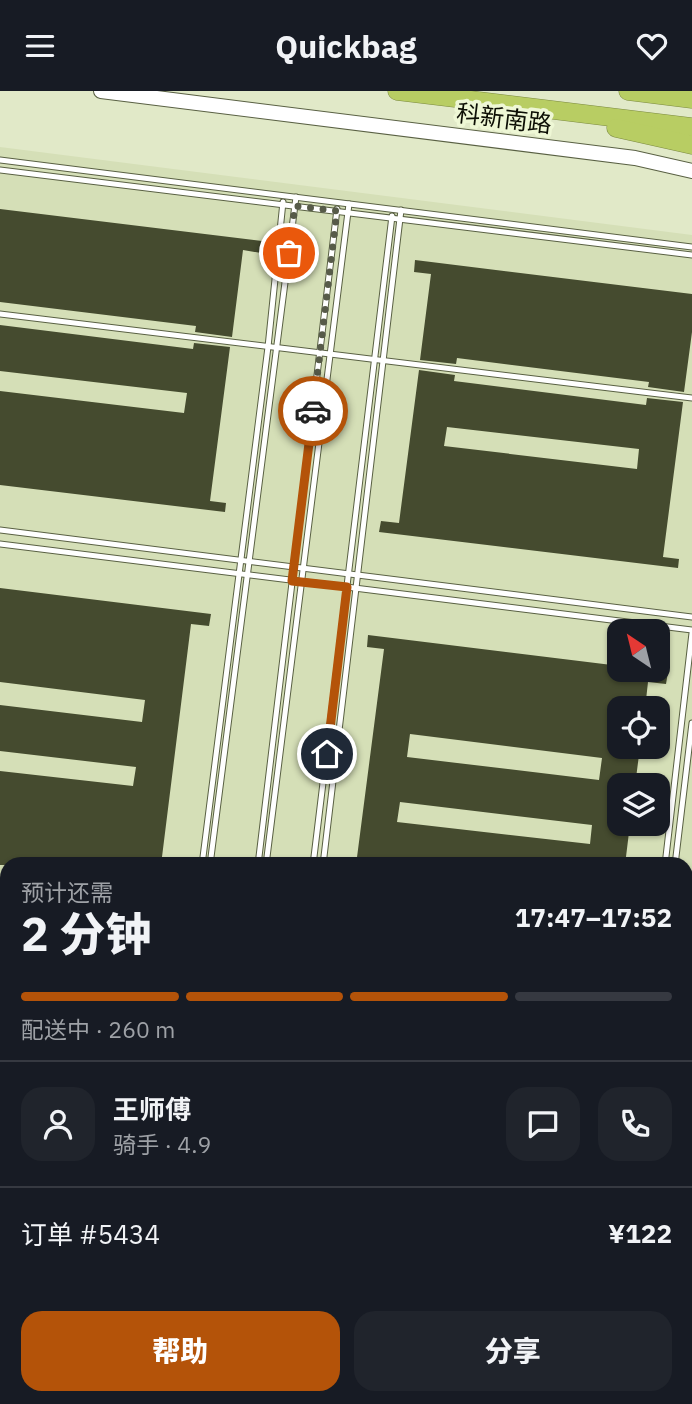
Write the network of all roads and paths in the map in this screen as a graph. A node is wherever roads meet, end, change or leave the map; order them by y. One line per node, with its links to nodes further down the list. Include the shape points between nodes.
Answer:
1 (101, 91): 10 (main road, 科新南路, via 635,158)
2 (397, 91): 5 (highway)
3 (628, 91): 4 (highway)
4 (690, 99)
5 (516, 107): 6 (highway); 7 (highway)
6 (692, 127)
7 (692, 145)
8 (0, 160): 11 (lane)
9 (0, 170): 15 (lane)
10 (692, 171)
11 (285, 196): 12 (lane); 15 (lane)
12 (296, 197): 13 (lane); 16 (lane)
13 (338, 202): 14 (lane); 19 (lane)
14 (349, 204): 17 (lane); 20 (lane)
15 (283, 205): 16 (lane); 26 (lane)
16 (295, 206): 19 (lane); 27 (lane)
17 (393, 209): 18 (lane); 21 (lane)
18 (401, 210): 22 (lane); 23 (lane)
19 (337, 211): 20 (lane); 28 (lane)
20 (348, 213): 21 (lane); 29 (lane)
21 (392, 218): 22 (lane); 30 (lane)
22 (400, 219): 24 (lane); 31 (lane)
23 (692, 247)
24 (692, 255)
25 (0, 314): 26 (lane)
26 (268, 347): 27 (lane); 35 (lane)
27 (276, 348): 28 (lane); 35 (lane)
28 (320, 353): 29 (lane); 36 (lane)
29 (330, 354): 30 (lane); 37 (lane)
30 (375, 360): 31 (lane); 39 (lane)
31 (383, 361): 32 (lane); 41 (lane)
32 (692, 398)
33 (0, 530): 35 (lane)
34 (0, 544): 38 (lane)
35 (245, 561): 36 (lane); 38 (lane); 40 (lane)
36 (294, 567): 37 (lane); 42 (lane)
37 (303, 569): 39 (lane); 43 (lane)
38 (240, 574): 40 (lane); 49 (lane)
39 (348, 574): 41 (lane); 44 (lane)
40 (247, 575): 42 (lane); 50 (lane)
41 (358, 575): 45 (lane); 46 (lane)
42 (292, 581): 43 (lane); 51 (lane)
43 (302, 582): 44 (lane); 52 (lane)
44 (347, 587): 45 (lane); 53 (lane)
45 (356, 589): 47 (lane); 54 (lane)
46 (692, 617)
47 (692, 632): 55 (lane)
48 (692, 723): 56 (lane)
49 (203, 857)
50 (211, 857)
51 (259, 857)
52 (267, 857)
53 (314, 857)
54 (324, 857)
55 (665, 857)
56 (676, 857)

